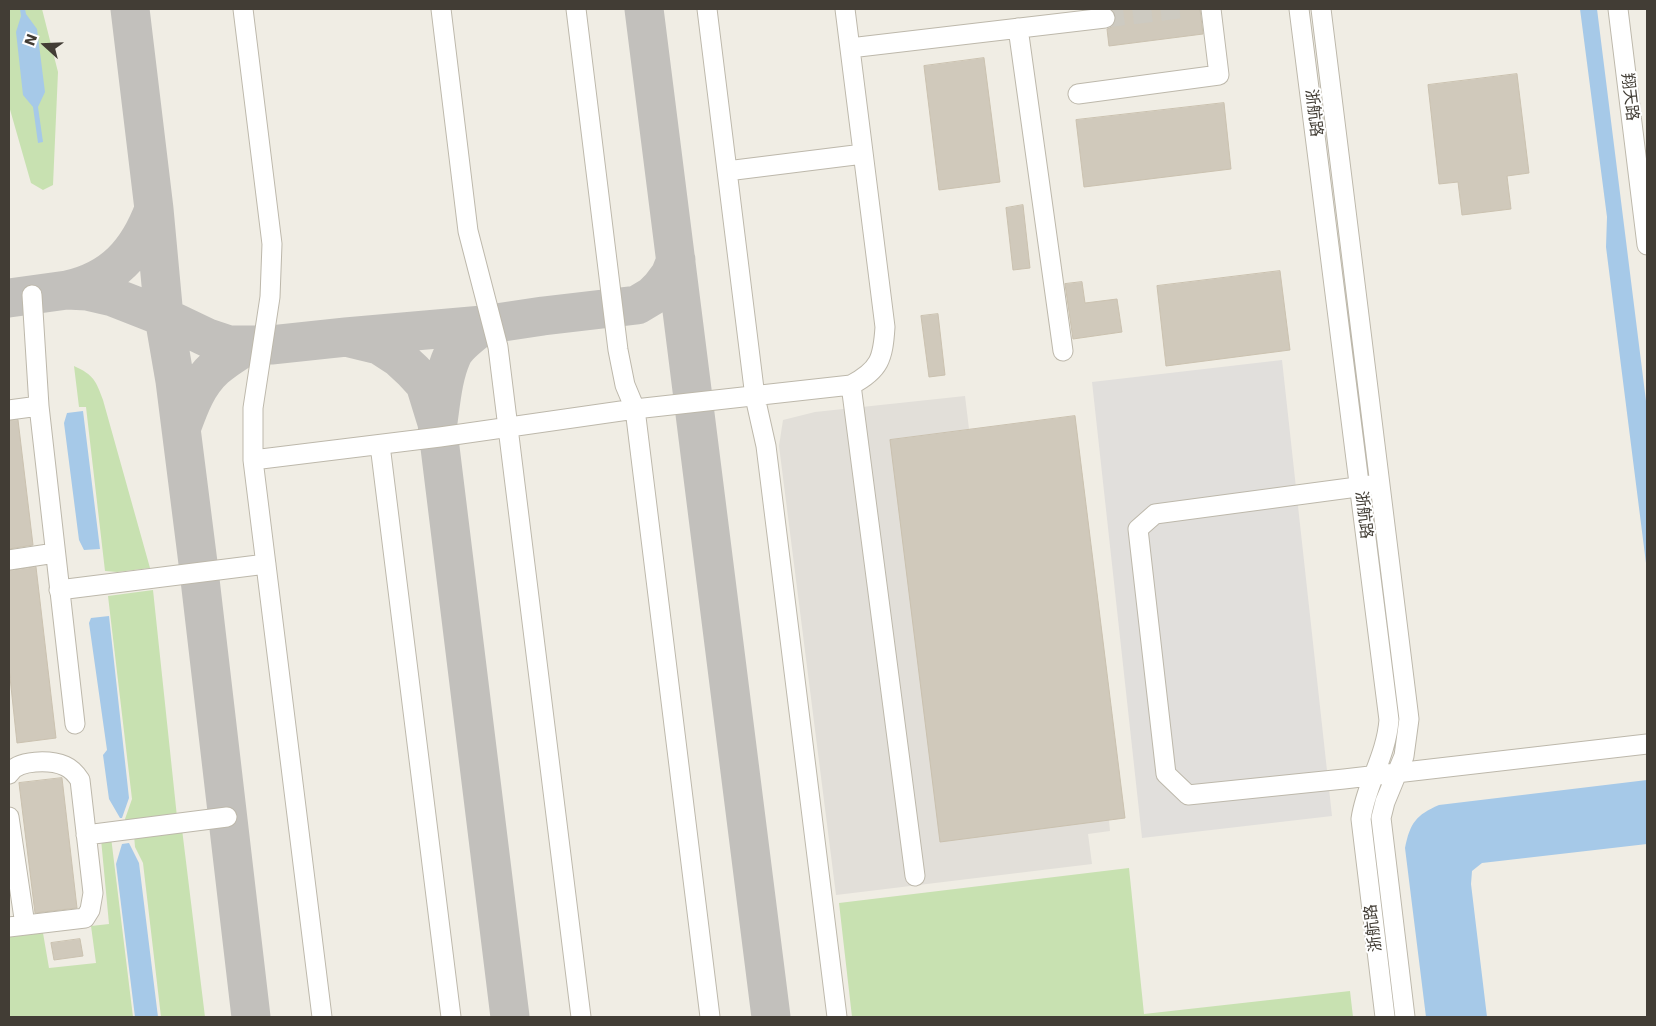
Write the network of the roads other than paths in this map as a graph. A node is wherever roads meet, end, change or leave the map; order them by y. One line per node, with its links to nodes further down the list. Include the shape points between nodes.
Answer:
1 (243, 9): 26 (street, via 272,244 270,296 253,408)
2 (441, 9): 24 (street, via 468,231 498,347)
3 (576, 9): 22 (street, via 618,350 625,385)
4 (707, 9): 15 (street)
5 (845, 9): 12 (street)
6 (1211, 9): 13 (street, via 1219,76)
7 (1300, 9): 28 (street, 浙航路)
8 (1321, 9): 27 (street, 浙航路)
9 (1618, 9): 16 (street, 翔天路)
10 (1105, 18): 11 (street)
11 (1018, 28): 12 (street); 18 (street)
12 (850, 48): 14 (street)
13 (1078, 94)
14 (863, 154): 15 (street); 19 (street, via 885,327 884,346 878,364 866,378)
15 (727, 171): 20 (street)
16 (1647, 245)
17 (32, 295): 21 (street)
18 (1062, 351)
19 (851, 385): 20 (street); 41 (street)
20 (755, 396): 22 (street); 47 (street, via 766,446)
21 (39, 406): 23 (street); 29 (street)
22 (635, 409): 24 (street); 46 (street)
23 (9, 410)
24 (507, 428): 25 (street); 45 (street)
25 (380, 445): 26 (street); 44 (street)
26 (253, 460): 31 (street)
27 (1380, 484): 28 (street); 35 (street, 浙航路, via 1409,719 1404,756)
28 (1360, 486): 37 (street, 浙航路, via 1389,720 1388,736); 37 (street, via 1155,514 1138,529 1166,774 1188,795)
29 (55, 553): 30 (street); 32 (street)
30 (9, 560)
31 (266, 564): 32 (street); 43 (street)
32 (59, 590): 33 (street)
33 (74, 724)
34 (1647, 744): 35 (street)
35 (1398, 772): 37 (street); 49 (street, 浙航路, via 1381,818)
36 (9, 774): 40 (street, via 26,763 51,762 74,772 80,780)
37 (1374, 776): 48 (street, 浙航路, via 1363,804 1361,820)
38 (9, 817): 42 (street)
39 (226, 817): 40 (street)
40 (86, 835): 42 (street, via 93,893 85,918)
41 (915, 876)
42 (17, 926)
43 (322, 1017)
44 (450, 1017)
45 (581, 1017)
46 (710, 1017)
47 (837, 1017)
48 (1385, 1017)
49 (1405, 1017)

